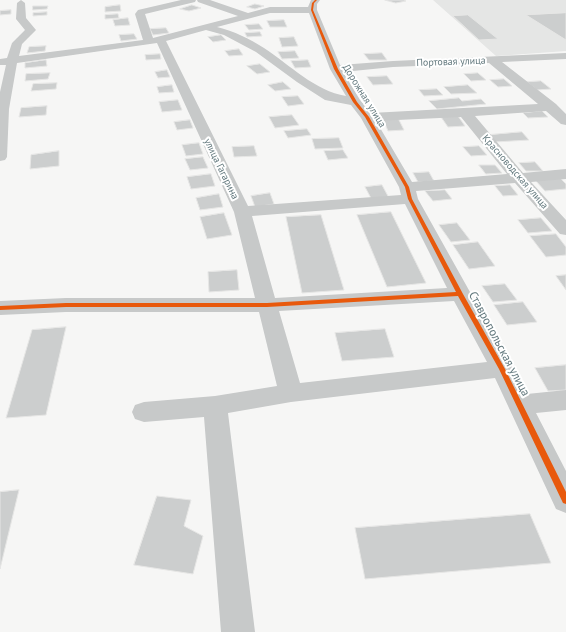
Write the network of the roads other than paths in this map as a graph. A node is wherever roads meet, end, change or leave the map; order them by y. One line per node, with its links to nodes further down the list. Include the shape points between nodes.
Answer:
1 (192, 0): 7 (street, улица Гагарина, via 141,12)
2 (201, 0): 5 (street)
3 (21, 3): 9 (street, via 21,19 31,30 17,43)
4 (314, 5): 5 (street); 12 (street, Дорожная улица)
5 (248, 16): 6 (street)
6 (205, 27): 7 (street); 13 (street, Дорожная улица, via 228,33 260,50 329,97)
7 (154, 41): 9 (street); 22 (street, улица Гагарина)
8 (565, 57): 10 (street, Портовая улица)
9 (12, 60): 11 (street); 18 (street, via 3,109)
10 (492, 60): 12 (street, Портовая улица); 14 (street)
11 (0, 62)
12 (336, 69): 13 (street, Дорожная улица)
13 (354, 102): 16 (street, Дорожная улица)
14 (551, 107): 15 (street); 17 (street)
15 (465, 113): 16 (street); 20 (street, Красноводская улица)
16 (367, 117): 21 (street, Дорожная улица)
17 (566, 121)
18 (0, 157)
19 (566, 174): 20 (street)
20 (518, 177): 21 (street); 23 (street, Красноводская улица)
21 (409, 193): 22 (street); 24 (street, Ставропольская улица)
22 (242, 212): 25 (street, улица Гагарина)
23 (566, 230)
24 (460, 294): 25 (street); 27 (street, Ставропольская улица)
25 (268, 305): 26 (street, via 66,305); 28 (street, улица Гагарина)
26 (0, 308)
27 (502, 369): 28 (street); 30 (street, Ставропольская улица)
28 (291, 393): 31 (street)
29 (566, 400): 30 (street)
30 (519, 405): 33 (street, Ставропольская улица)
31 (215, 406): 32 (street); 34 (street)
32 (144, 412)
33 (566, 500)
34 (238, 632)

